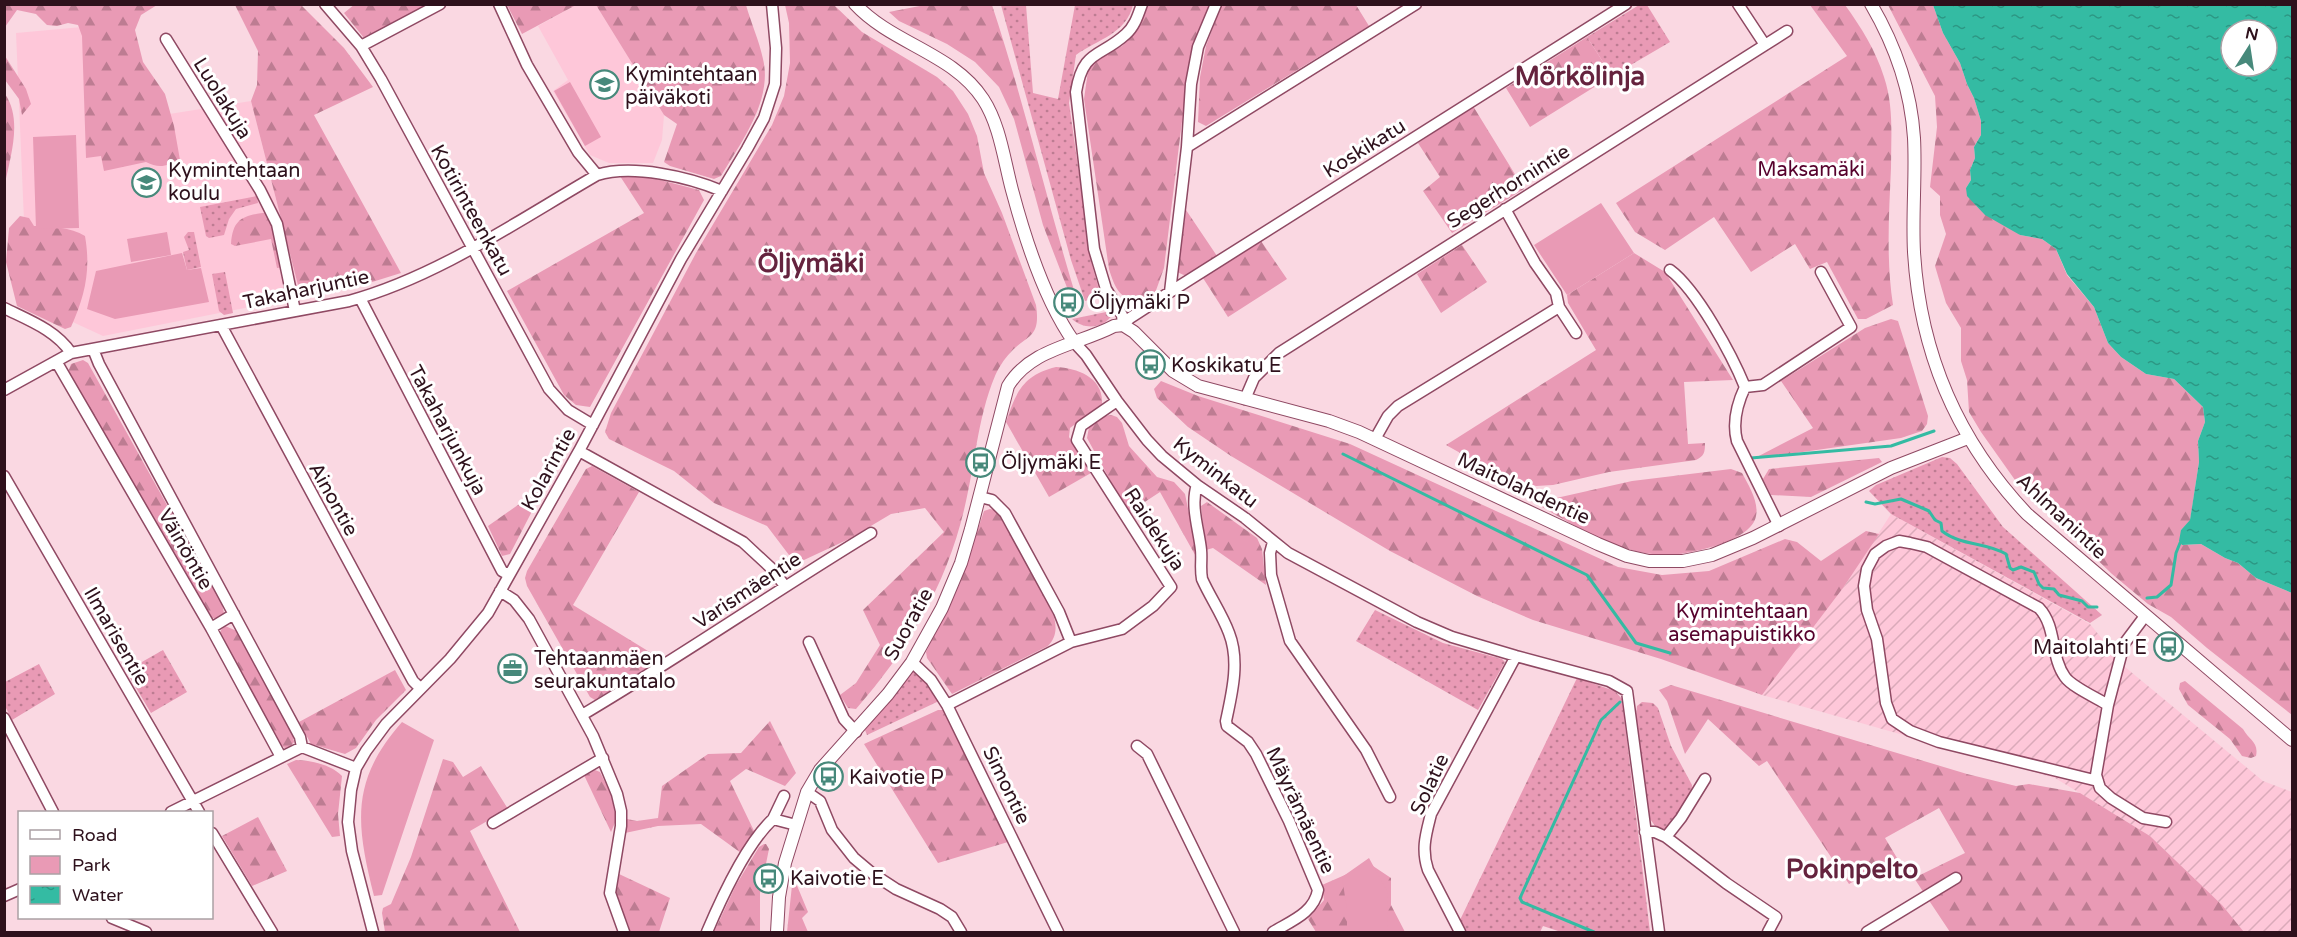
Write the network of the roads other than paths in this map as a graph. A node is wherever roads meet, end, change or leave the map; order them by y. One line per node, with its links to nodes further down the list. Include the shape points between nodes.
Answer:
1 (325, 4): 15 (street, Kotirinteenkatu)
2 (440, 4): 15 (street)
3 (499, 4): 17 (street, via 527,65 578,152)
4 (772, 4): 18 (street, Kolarintie, via 776,68 770,101)
5 (855, 4): 31 (street, Kyminkatu, via 891,34 950,66 970,82 985,102 1031,253)
6 (1142, 4): 29 (street, via 1125,35 1084,64 1076,92 1094,249 1106,289 1122,315)
7 (1216, 4): 16 (street, via 1198,47)
8 (1626, 4): 23 (street, Koskikatu)
9 (1738, 4): 14 (street)
10 (1871, 4): 40 (street, Ahlmanintie, via 1894,50 1910,110 1914,250 1921,312 1944,389)
11 (1414, 5): 16 (street)
12 (1787, 31): 14 (street, Segerhornintie)
13 (166, 39): 27 (street, Luolakuja, via 277,224)
14 (1765, 45): 19 (street, Segerhornintie)
15 (360, 46): 20 (street, Kotirinteenkatu)
16 (1187, 147): 23 (street)
17 (597, 175): 18 (street, Takaharjuntie, via 622,169 652,172); 20 (street, Takaharjuntie)
18 (722, 191): 39 (street, Kolarintie, via 681,259)
19 (1505, 209): 25 (street, via 1556,293); 37 (street, Segerhornintie, via 1279,353 1254,378)
20 (472, 247): 24 (street, Takaharjuntie, via 397,285); 39 (street, Kotirinteenkatu, via 549,389 568,410)
21 (1670, 270): 35 (street, via 1693,294)
22 (1821, 272): 35 (street, via 1851,327 1763,385)
23 (1170, 292): 29 (street, Koskikatu)
24 (360, 298): 27 (street, Takaharjuntie); 49 (street, Takaharjunkuja, via 502,570)
25 (1559, 307): 30 (street); 41 (street, via 1398,406)
26 (4, 308): 33 (street, via 52,333)
27 (296, 311): 28 (street, Takaharjuntie)
28 (221, 325): 32 (street, Takaharjuntie); 59 (street, Ainontie)
29 (1123, 325): 31 (street); 37 (street, Maitolahdentie, via 1186,380)
30 (1576, 333)
31 (1074, 342): 38 (street, Kyminkatu); 45 (street, Suoratie, via 1037,358 1012,379 1005,393)
32 (93, 349): 33 (street, Takaharjuntie); 52 (street, Väinöntie)
33 (71, 353): 34 (street, Takaharjuntie)
34 (56, 361): 36 (street, Takaharjuntie); 54 (street, Väinöntie)
35 (1746, 387): 46 (street, via 1738,402 1734,430)
36 (4, 390)
37 (1245, 399): 41 (street, Maitolahdentie, via 1329,421)
38 (1117, 401): 44 (street, Kyminkatu, via 1162,456); 56 (street, Raidekuja, via 1081,426 1077,440 1171,587 1154,606 1122,629)
39 (593, 425): 42 (street, Kolarintie)
40 (1968, 438): 46 (street, Maitolahdentie, via 1891,468); 53 (street, Ahlmanintie, via 2027,514)
41 (1375, 439): 46 (street, Maitolahdentie, via 1598,544 1639,559 1698,559 1732,548)
42 (579, 451): 49 (street, Kolarintie); 50 (street, via 744,542)
43 (4, 477): 76 (street, Ilmarisentie)
44 (1197, 485): 48 (street, Kyminkatu); 100 (street, Mäyrämäentie, via 1193,495 1202,579 1229,634 1234,658 1227,726 1248,742 1256,754 1318,890 1310,909)
45 (980, 497): 56 (street, via 992,500 1005,513); 58 (street, Suoratie, via 961,562 942,608)
46 (1779, 525)
47 (871, 532): 50 (street, Varismäentie)
48 (1273, 542): 57 (street, Kyminkatu, via 1417,622); 75 (street, via 1271,575 1290,641 1366,750)
49 (509, 575): 51 (street, Kolarintie)
50 (785, 586): 62 (street, Varismäentie)
51 (500, 591): 59 (street, Kolarintie, via 473,633); 62 (street, via 514,600 529,619)
52 (234, 614): 54 (street); 67 (street, Väinöntie)
53 (2145, 616): 61 (street, via 2124,644); 65 (street, Ahlmanintie)
54 (211, 628): 68 (street, Väinöntie)
55 (809, 642): 64 (street, via 844,719)
56 (1071, 642): 60 (street)
57 (1516, 656): 84 (street, Kyminkatu, via 1609,681 1627,691); 101 (street, Solatie, via 1431,814 1424,840 1424,860)
58 (912, 662): 60 (street, Simontie, via 931,680); 64 (street, Suoratie)
59 (420, 688): 70 (street, Kolarintie, via 386,724)
60 (947, 705): 98 (street, Simontie)
61 (2108, 705): 72 (street, via 2097,761); 72 (street, via 2066,679 2048,617 2039,608 1927,547 1899,541 1875,554 1864,586 1892,719 1939,742)
62 (582, 715): 69 (street)
63 (4, 718): 77 (street)
64 (856, 732): 73 (street, Suoratie, via 820,770)
65 (2292, 740)
66 (1137, 746): 99 (street, via 1147,754)
67 (302, 747): 68 (street); 70 (street)
68 (281, 757): 76 (street)
69 (603, 758): 82 (street); 94 (street, via 621,811 610,893)
70 (356, 768): 93 (street, Kolarintie, via 348,822)
71 (1705, 779): 86 (street)
72 (2098, 782): 81 (street, via 2111,798 2143,818)
73 (807, 792): 83 (street, Suoratie); 97 (street, via 820,801 832,830 854,858 896,889 940,909 951,917)
74 (784, 796): 80 (street)
75 (1390, 797)
76 (192, 801): 78 (street); 79 (street, Ilmarisentie)
77 (52, 811)
78 (174, 811)
79 (198, 811)
80 (773, 819): 83 (street); 95 (street, via 756,839)
81 (2166, 822)
82 (493, 823)
83 (796, 825): 96 (street, Suoratie, via 782,880)
84 (1645, 832): 86 (street); 102 (street)
85 (213, 835): 92 (street)
86 (1666, 837): 103 (street, via 1776,917)
87 (1956, 878): 104 (street)
88 (18, 890): 89 (street)
89 (4, 896)
90 (114, 919): 91 (street)
91 (146, 933)
92 (272, 933)
93 (373, 933)
94 (624, 933)
95 (707, 933)
96 (777, 933)
97 (961, 933)
98 (1058, 933)
99 (1234, 933)
100 (1273, 933)
101 (1460, 933)
102 (1659, 933)
103 (1768, 933)
104 (1867, 933)

